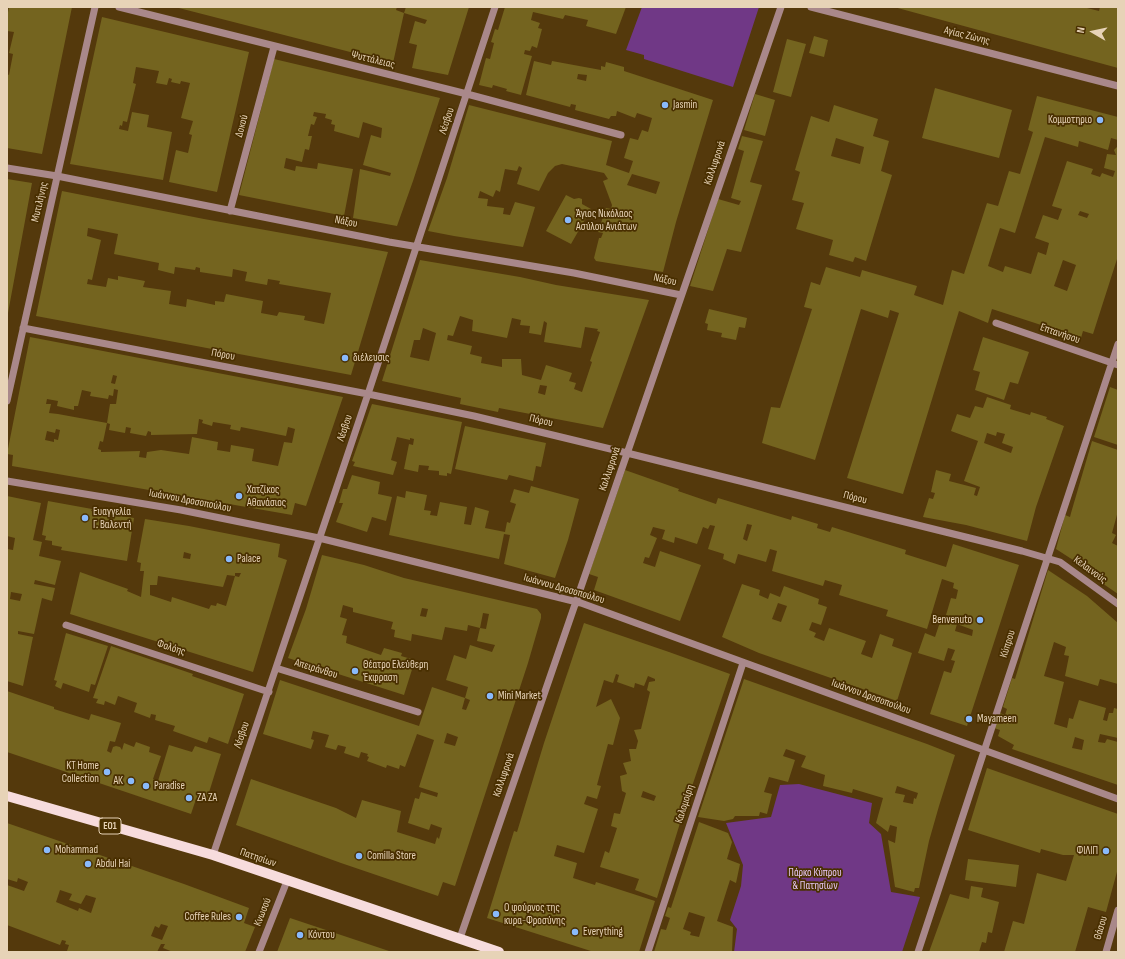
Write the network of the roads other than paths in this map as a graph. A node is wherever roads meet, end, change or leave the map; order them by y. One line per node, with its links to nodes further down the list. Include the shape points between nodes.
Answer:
1 (95, 7): 11 (street, Μυτιλήνης)
2 (119, 7): 6 (street, Ψυττάλειας)
3 (495, 7): 8 (street, Λέσβου)
4 (781, 7): 14 (street, Καλλιφρονά)
5 (811, 7): 7 (street, Αγίας Ζώνης)
6 (274, 47): 8 (street, Ψυττάλειας); 12 (street, Δοκού)
7 (1118, 86)
8 (467, 94): 9 (street, Ψυττάλειας); 13 (street, Λέσβου)
9 (621, 135)
10 (7, 168): 11 (street, Νάξου)
11 (57, 176): 12 (street, Νάξου); 16 (street, Μυτιλήνης)
12 (230, 211): 13 (street, Νάξου)
13 (416, 246): 14 (street, Νάξου, via 574,273); 19 (street, Λέσβου)
14 (681, 295): 21 (street, Καλλιφρονά)
15 (996, 323): 18 (street, Επτανήσου)
16 (23, 328): 19 (street, Πόρου); 20 (street, Μυτιλήνης)
17 (1118, 344): 18 (street, Κύπρου)
18 (1115, 364): 24 (street, Κύπρου)
19 (368, 394): 21 (street, Πόρου, via 474,416); 23 (street, Λέσβου)
20 (7, 402)
21 (627, 453): 24 (street, Πόρου); 25 (street, Καλλιφρονά)
22 (7, 481): 23 (street, Ιωάννου Δροσοπούλου, via 181,510)
23 (319, 538): 25 (street, Ιωάννου Δροσοπούλου); 29 (street, Λέσβου)
24 (1047, 558): 26 (street, Κελαινούς, via 1060,562); 32 (street, Κύπρου)
25 (576, 602): 28 (street, Ιωάννου Δροσοπούλου); 38 (street, Καλλιφρονά)
26 (1118, 604)
27 (66, 625): 30 (street, Φολόης)
28 (743, 663): 32 (street, Ιωάννου Δροσοπούλου); 41 (street, Καλομοίρη)
29 (276, 668): 30 (street, Λέσβου); 31 (street, Απειράνθου)
30 (268, 692): 35 (street, Λέσβου)
31 (418, 712)
32 (985, 750): 34 (street, Ιωάννου Δροσοπούλου); 42 (street, Κύπρου)
33 (7, 796): 35 (main road, Πατησίων / ΕΟ1)
34 (1118, 799)
35 (213, 855): 36 (main road, Πατησίων / ΕΟ1)
36 (287, 881): 38 (main road, Πατησίων / ΕΟ1); 39 (street, Κνωσού)
37 (1118, 910): 43 (street, Θάσου)
38 (460, 938): 40 (main road, Πατησίων / ΕΟ1)
39 (259, 952)
40 (500, 952)
41 (648, 952)
42 (918, 952)
43 (1106, 952)

